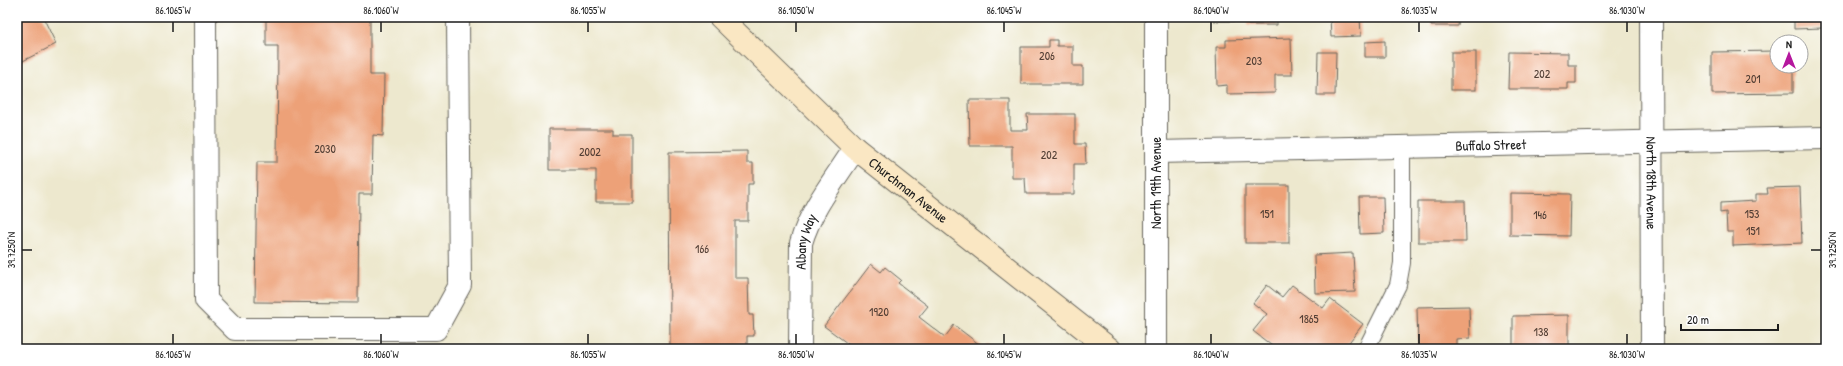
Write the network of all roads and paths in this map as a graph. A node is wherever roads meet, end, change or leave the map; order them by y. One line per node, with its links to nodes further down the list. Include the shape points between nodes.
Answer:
1 (205, 17): 2 (street, via 206,300 235,329 436,329 460,285)
2 (458, 17)
3 (720, 17): 9 (main road, Churchman Avenue)
4 (1156, 17): 10 (street, North 19th Avenue)
5 (1651, 17): 7 (street, North 18th Avenue)
6 (1826, 138): 7 (street, Buffalo Street)
7 (1651, 142): 8 (street, Buffalo Street); 15 (street, North 18th Avenue)
8 (1402, 147): 10 (street, Buffalo Street); 14 (lane, via 1402,263 1398,285)
9 (855, 148): 11 (street, Albany Way, via 812,216 803,236 800,263); 12 (main road, Churchman Avenue)
10 (1156, 152): 13 (street, North 19th Avenue)
11 (800, 349)
12 (1110, 349)
13 (1156, 349)
14 (1366, 349)
15 (1652, 349)

